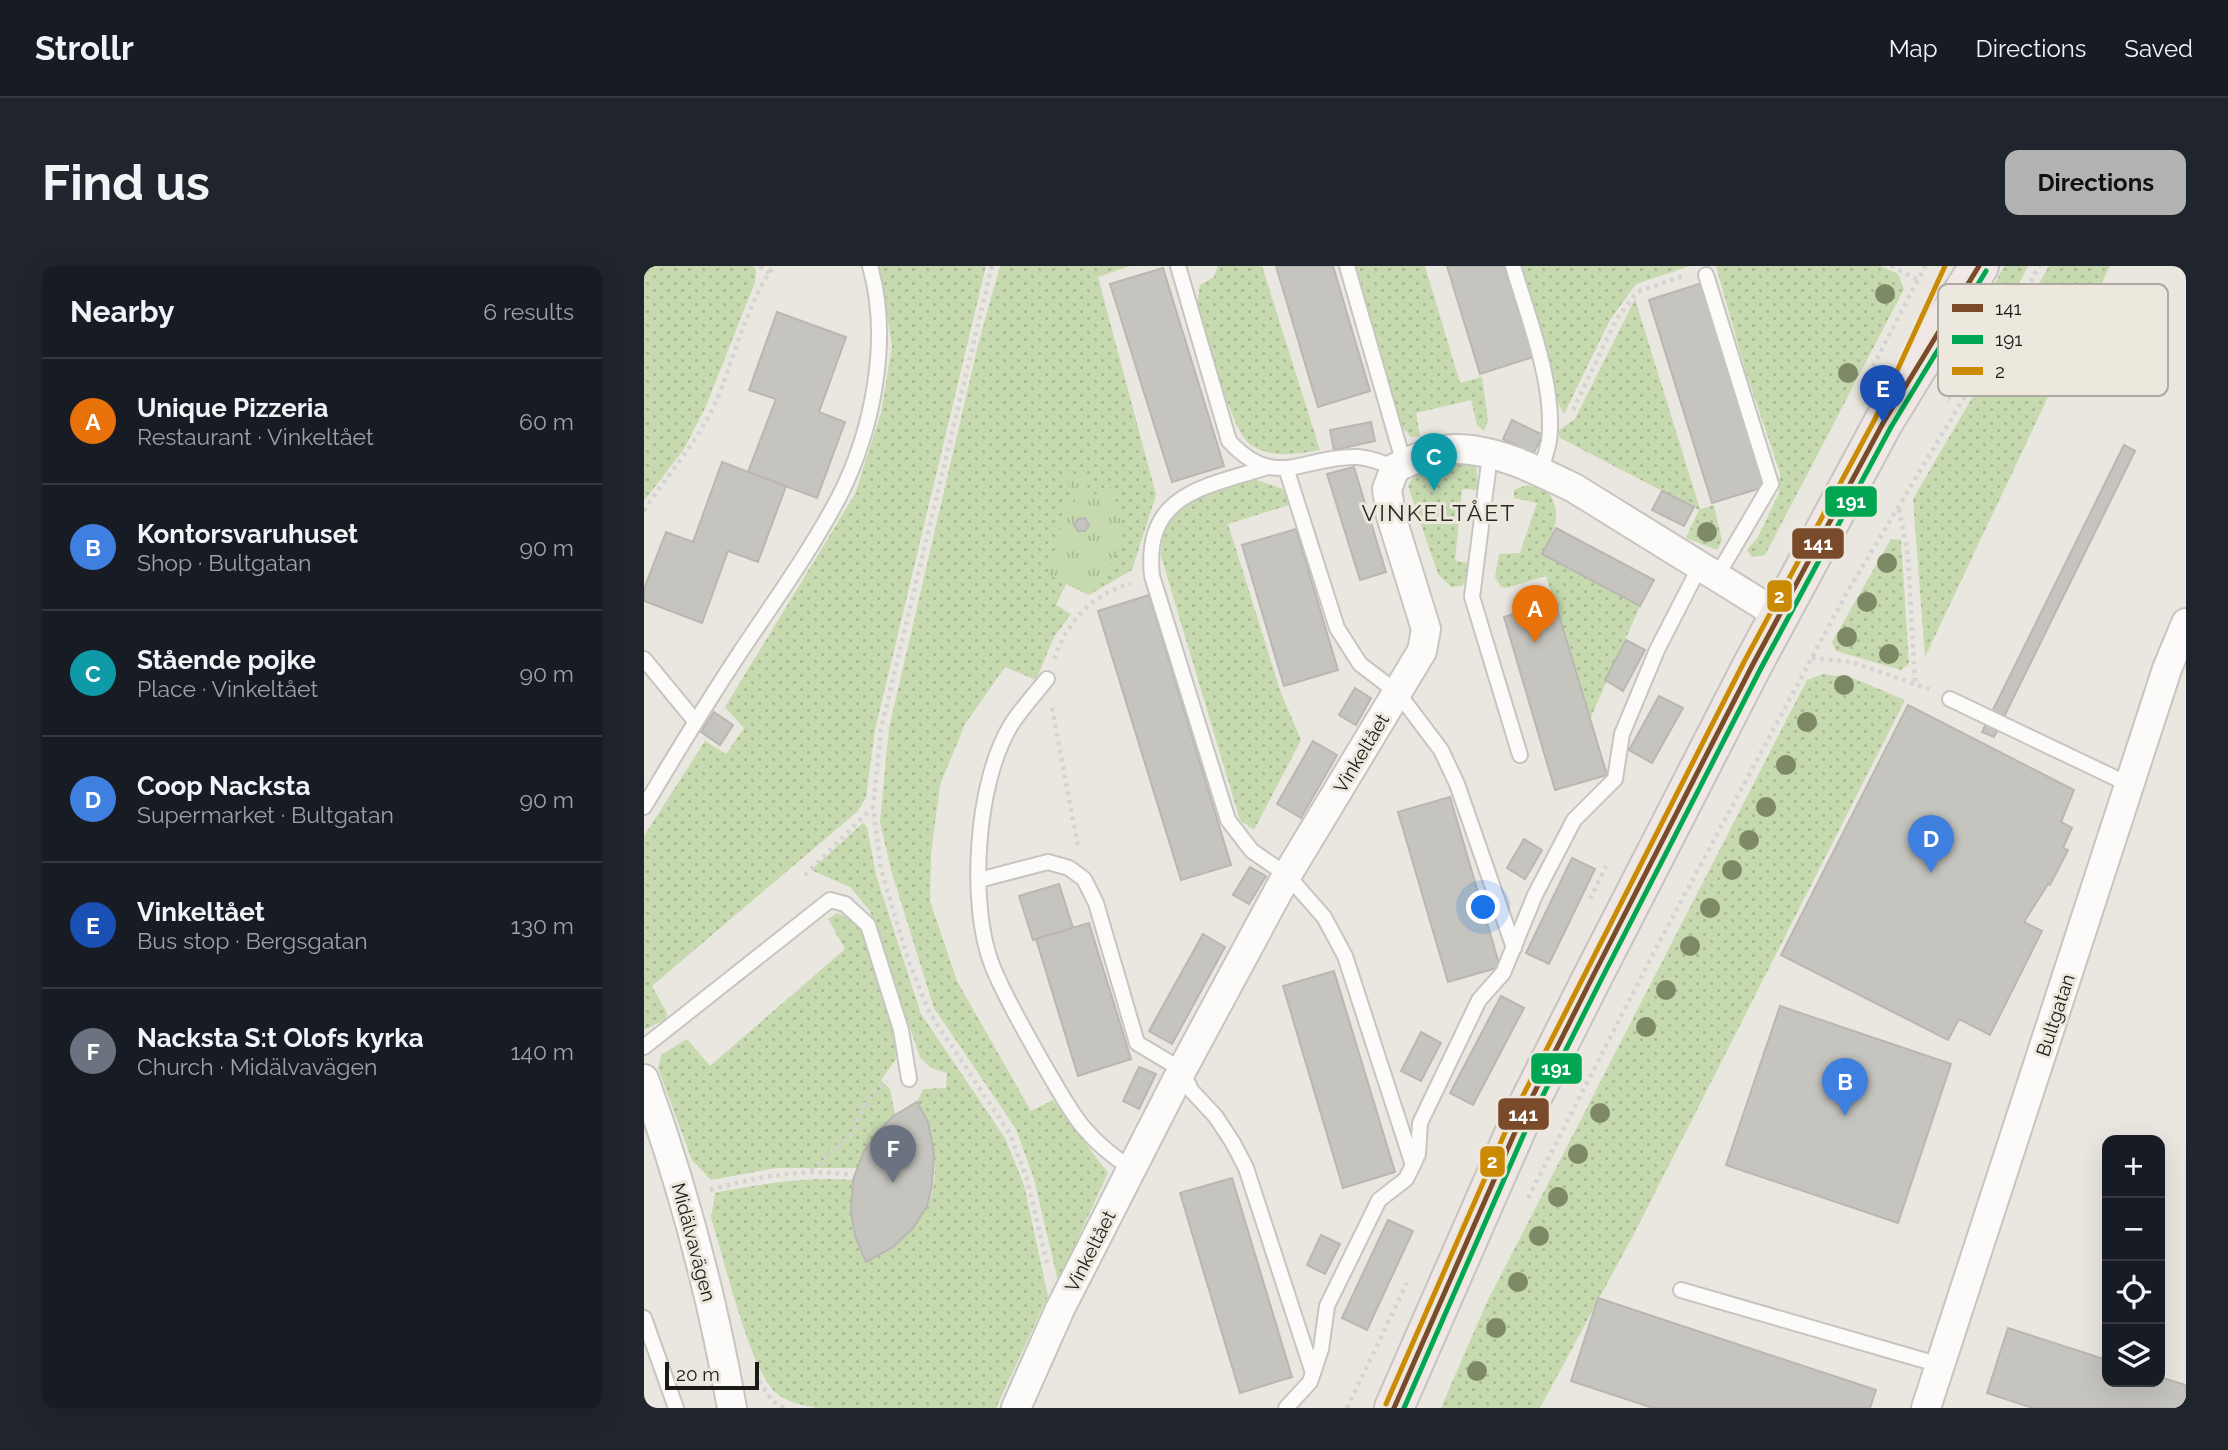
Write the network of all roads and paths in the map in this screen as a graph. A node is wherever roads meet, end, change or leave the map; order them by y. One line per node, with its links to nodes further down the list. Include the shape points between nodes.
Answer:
1 (760, 266): 13 (path)
2 (774, 266): 13 (path)
3 (870, 266): 42 (lane, via 878,293 879,346 865,430 844,485)
4 (992, 266): 46 (path, via 881,729)
5 (1178, 266): 27 (lane, via 1229,441 1245,458)
6 (1347, 266): 26 (lane)
7 (1513, 266): 24 (lane, via 1539,355)
8 (1891, 266): 14 (path)
9 (1904, 266): 14 (path)
10 (1955, 266): 17 (highway)
11 (1979, 266): 18 (highway)
12 (2039, 266): 19 (path)
13 (769, 273): 31 (path, via 714,405 683,459)
14 (1904, 273): 16 (path)
15 (1706, 275): 24 (path, via 1683,276 1636,292 1616,320 1568,419); 32 (lane, via 1771,484)
16 (1918, 280)
17 (1947, 284)
18 (1968, 284)
19 (2030, 284)
20 (1938, 303): 23 (highway)
21 (1938, 333): 23 (highway)
22 (1965, 396): 30 (path)
23 (1883, 423): 34 (highway)
24 (1549, 429): 29 (lane)
25 (1490, 454): 26 (street, via 1456,449); 29 (street); 43 (lane, via 1472,597)
26 (1399, 466): 28 (lane, via 1357,457); 40 (street, Vinkeltået, via 1387,489 1391,516 1426,629 1422,651)
27 (1268, 467): 28 (lane); 33 (lane, via 1188,493 1172,504 1153,536)
28 (1286, 468): 40 (lane, via 1337,628 1360,664)
29 (1541, 472): 32 (street)
30 (1899, 508): 36 (path); 39 (path, via 1908,556)
31 (644, 511)
32 (1709, 571): 34 (street); 51 (lane, via 1657,650 1622,734 1615,779 1574,820)
33 (1152, 576): 38 (path, via 1106,592 1090,603 1063,636); 48 (lane, via 1228,820 1252,851)
34 (1779, 615): 72 (highway, via 1519,1123)
35 (2186, 623): 44 (street, Bultgatan)
36 (1812, 658): 39 (path, via 1852,662); 62 (path)
37 (644, 659): 42 (lane)
38 (1047, 679): 49 (path); 50 (lane, via 1010,726 989,776)
39 (1915, 682): 41 (path)
40 (1398, 693): 48 (street, Vinkeltået); 51 (lane, via 1441,750 1457,784)
41 (1950, 699): 44 (lane)
42 (695, 721): 45 (lane)
43 (1520, 755)
44 (2130, 785): 66 (street, Bultgatan)
45 (644, 807)
46 (873, 807): 47 (path); 64 (path, via 881,870 909,962 929,1012 1010,1134 1027,1179)
47 (805, 875)
48 (1287, 876): 53 (street, Vinkeltået); 57 (lane, via 1324,917 1345,956)
49 (1084, 878): 50 (lane, via 1048,862); 53 (lane, via 1096,903 1137,1043)
50 (979, 880): 58 (lane, via 991,962 1012,1009 1081,1128 1105,1152)
51 (1514, 948): 57 (lane, via 1503,973 1479,1000 1420,1123)
52 (644, 1047): 55 (lane, via 830,900 845,904 868,925 901,1030)
53 (1182, 1070): 58 (street, Vinkeltået); 67 (lane, via 1246,1168)
54 (644, 1079): 69 (street, Midälvavägen, via 706,1278)
55 (909, 1080)
56 (884, 1082): 59 (path, via 870,1094 851,1135)
57 (1413, 1165): 67 (lane, via 1406,1179 1379,1200 1327,1306)
58 (1132, 1169): 64 (street, Vinkeltået)
59 (807, 1172): 60 (path); 61 (path, via 760,1175)
60 (853, 1175)
61 (699, 1193)
62 (1525, 1203)
63 (1681, 1290): 66 (lane)
64 (1060, 1309): 70 (street, Vinkeltået)
65 (644, 1318): 68 (lane)
66 (1940, 1365): 73 (street, Bultgatan)
67 (1313, 1373): 71 (lane)
68 (676, 1408)
69 (732, 1408)
70 (1016, 1408)
71 (1286, 1408)
72 (1394, 1408)
73 (1926, 1408)

